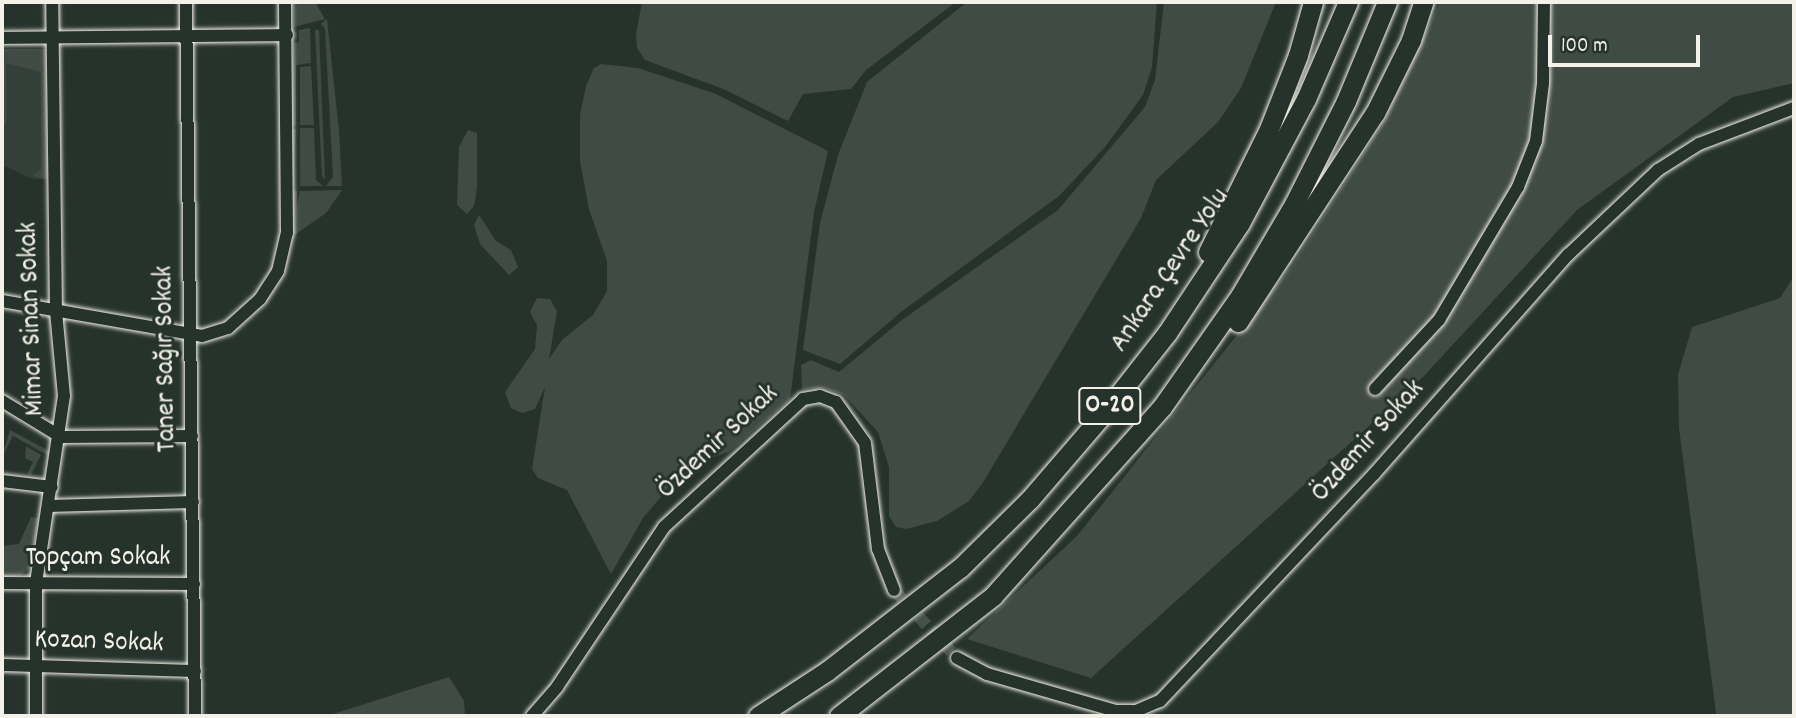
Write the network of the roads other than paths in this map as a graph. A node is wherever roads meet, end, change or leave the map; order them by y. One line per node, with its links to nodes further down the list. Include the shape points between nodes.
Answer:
1 (52, 2): 12 (street, Mimar Sinan Sokak)
2 (186, 2): 10 (street, Taner Sağır Sokak)
3 (285, 2): 9 (street)
4 (1313, 2): 23 (highway, via 1273,120 1208,251)
5 (1348, 2): 23 (highway, Ankara Çevre Yolu / O-20, via 1301,109 1220,254 1167,333)
6 (1387, 2): 30 (highway, O-20, via 1323,151 1218,330 1123,454)
7 (1425, 2): 30 (highway, via 1375,113 1185,396 1065,530)
8 (1544, 2): 17 (street, via 1543,83 1536,141 1518,187 1439,320)
9 (287, 35): 10 (street); 16 (street, via 287,233 282,261 260,299 236,322 211,335)
10 (187, 36): 12 (street); 16 (street, Taner Sağır Sokak)
11 (2, 38): 12 (street)
12 (52, 38): 15 (street, Mimar Sinan Sokak)
13 (1794, 108): 35 (street, Özdemir Sokak, via 1699,144 1658,170 1568,255 1182,682 1160,701 1136,711)
14 (2, 301): 15 (street)
15 (56, 312): 16 (street); 20 (street, Mimar Sinan Sokak, via 64,377)
16 (190, 334): 19 (street, Taner Sağır Sokak)
17 (1375, 389)
18 (2, 401): 20 (street)
19 (192, 436): 20 (street); 24 (street, Taner Sağır Sokak)
20 (61, 437): 22 (street, Mimar Sinan Sokak)
21 (2, 481): 22 (street)
22 (52, 487): 25 (street, Mimar Sinan Sokak)
23 (1030, 499): 39 (highway, Ankara Çevre Yolu / O-20, via 935,590)
24 (193, 502): 25 (street); 28 (street, Taner Sağır Sokak)
25 (48, 506): 27 (street, Mimar Sinan Sokak)
26 (2, 583): 27 (street, Topçam Sokak)
27 (36, 583): 28 (street, Topçam Sokak); 33 (street, Mimar Sinan Sokak)
28 (194, 584): 34 (street, Taner Sağır Sokak)
29 (894, 590): 38 (street, Özdemir Sokak, via 878,549 865,443 836,402 811,396 720,471 664,527)
30 (993, 596): 40 (highway, O-20)
31 (957, 658): 35 (street, Özdemir Sokak, via 987,674)
32 (2, 664): 33 (street, Kozan Sokak)
33 (36, 666): 34 (street, Kozan Sokak); 36 (street, Mimar Sinan Sokak)
34 (195, 671): 37 (street, Taner Sağır Sokak)
35 (1102, 712)
36 (36, 716)
37 (195, 716)
38 (533, 716)
39 (758, 716)
40 (839, 716)

